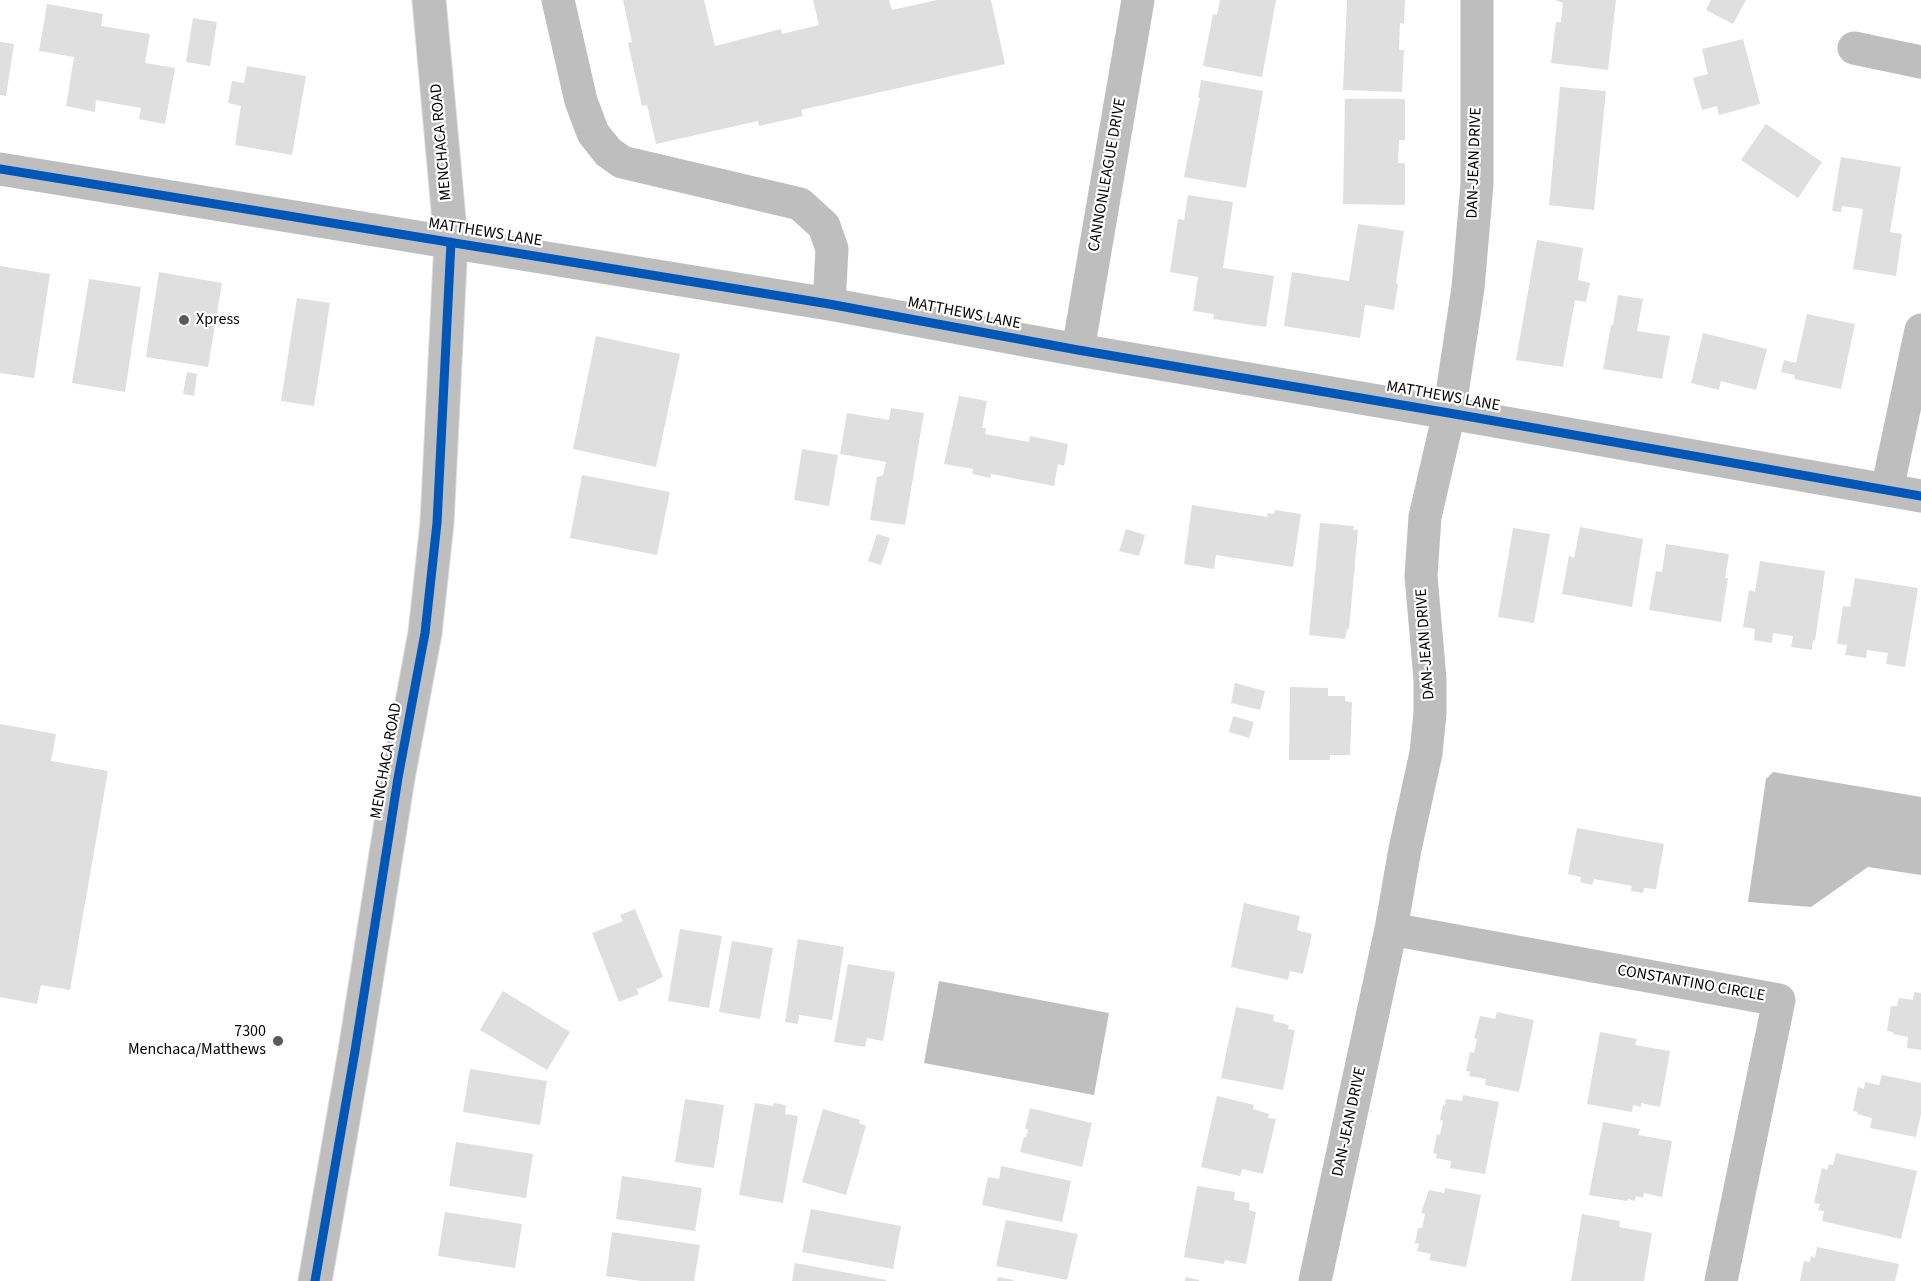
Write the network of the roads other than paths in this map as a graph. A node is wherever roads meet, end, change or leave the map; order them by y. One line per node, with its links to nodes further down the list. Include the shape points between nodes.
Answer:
1 (429, 0): 8 (street, MENCHACA ROAD)
2 (558, 0): 9 (street, via 581,101 593,133 608,152 622,162 800,204 824,226 832,249)
3 (1138, 0): 11 (street, CANNONLEAGUE DRIVE)
4 (1477, 0): 12 (street, DAN-JEAN DRIVE, via 1477,184 1468,288)
5 (1854, 48): 6 (street)
6 (1921, 62)
7 (0, 169): 8 (street, MATTHEWS LANE)
8 (451, 242): 9 (street, MATTHEWS LANE); 16 (street, MENCHACA ROAD, via 437,522 425,633)
9 (829, 304): 11 (street, MATTHEWS LANE)
10 (1921, 330): 13 (street)
11 (1078, 350): 12 (street, MATTHEWS LANE)
12 (1449, 413): 13 (street, MATTHEWS LANE); 15 (street, DAN-JEAN DRIVE, via 1425,517 1422,556 1430,679 1426,753)
13 (1887, 490): 14 (street, MATTHEWS LANE)
14 (1921, 496)
15 (1391, 929): 17 (street, DAN-JEAN DRIVE); 18 (street, CONSTANTINO CIRCLE, via 1779,1000)
16 (315, 1281)
17 (1315, 1281)
18 (1721, 1281)

